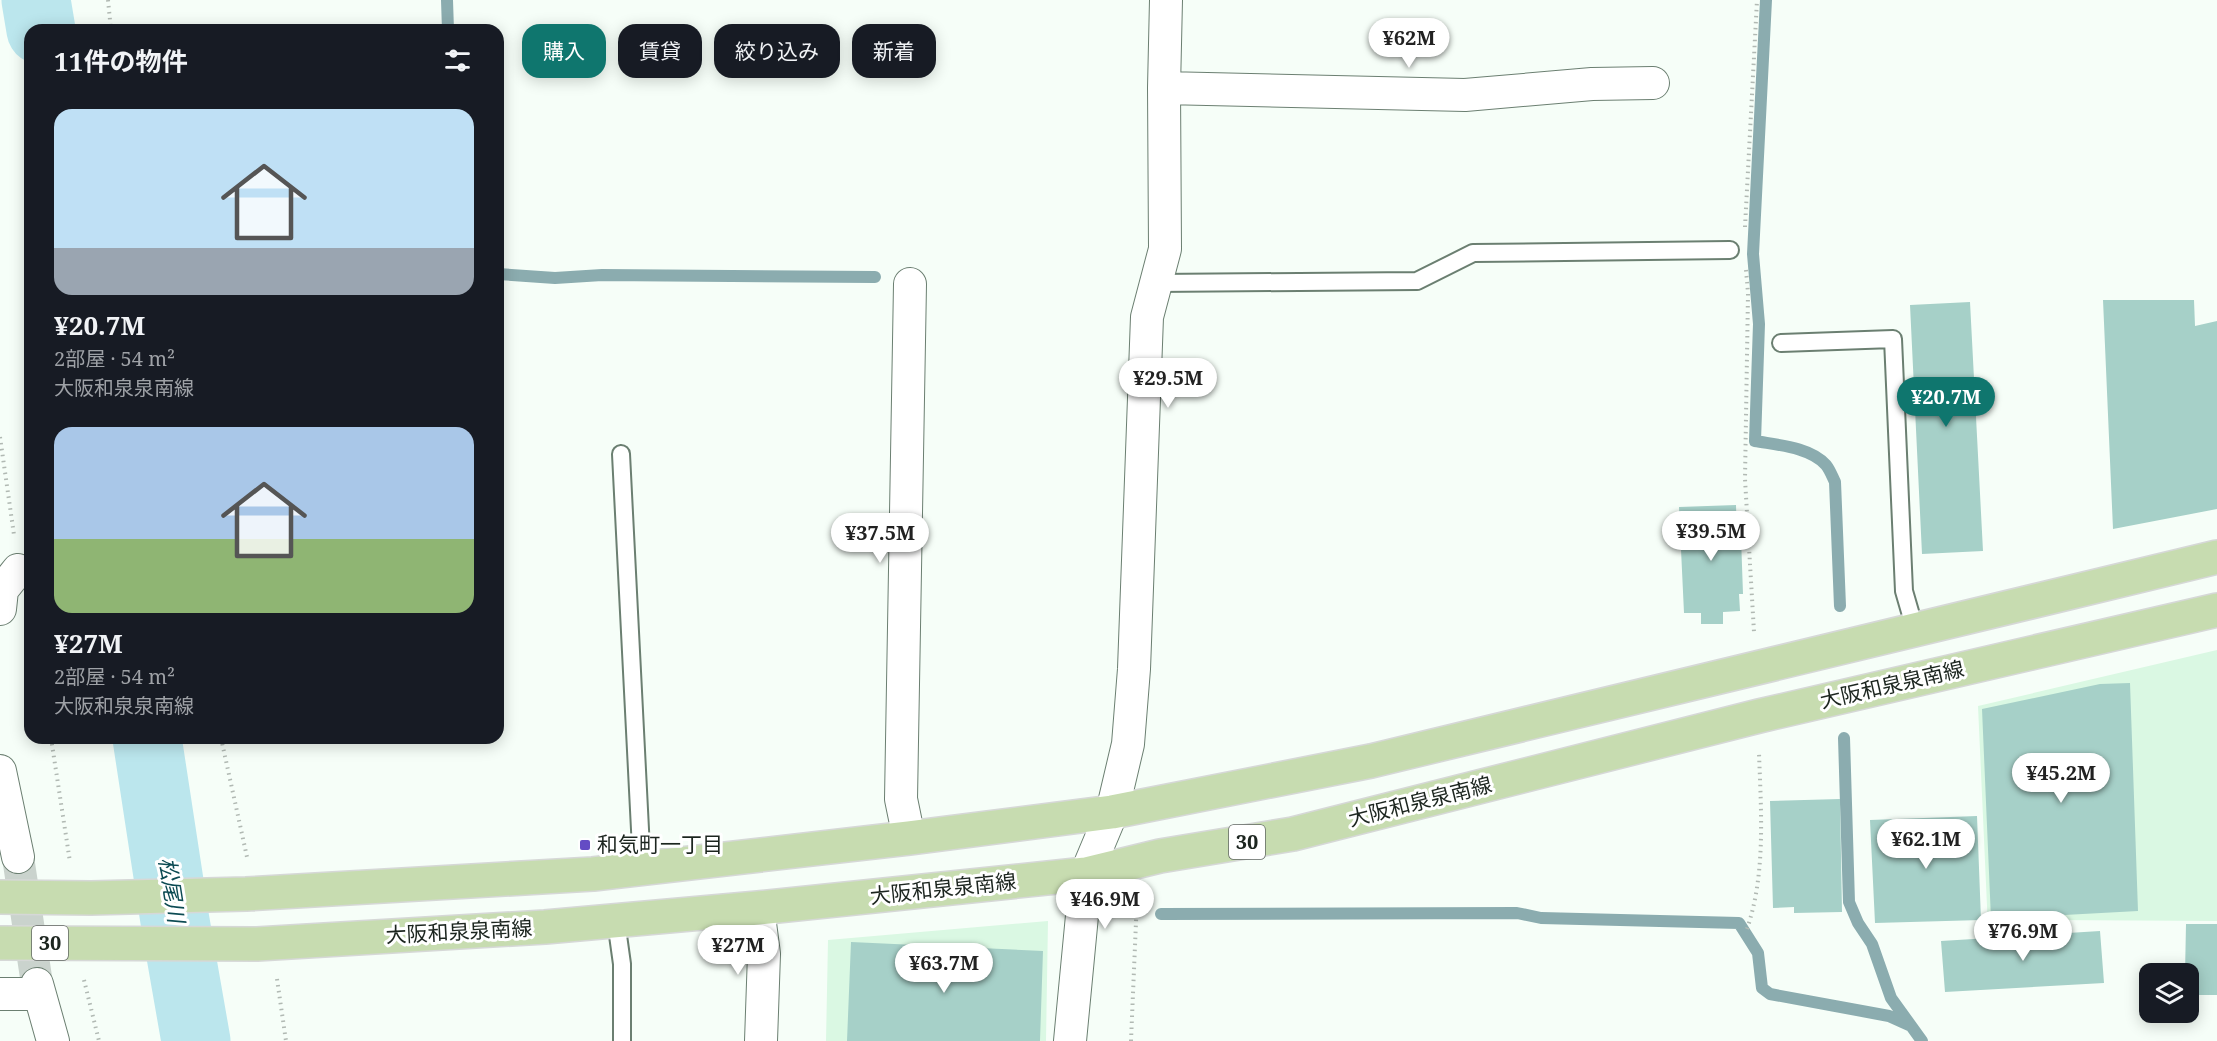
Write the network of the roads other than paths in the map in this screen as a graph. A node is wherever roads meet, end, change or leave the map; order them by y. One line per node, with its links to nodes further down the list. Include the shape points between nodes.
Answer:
1 (1166, 0): 3 (street)
2 (1653, 83): 3 (street, via 1465,95)
3 (1164, 87): 5 (street, via 1165,249)
4 (1730, 250): 5 (lane, via 1473,252 1417,281)
5 (1156, 283): 15 (street, via 1147,317 1128,744)
6 (910, 284): 16 (street, via 901,800)
7 (1781, 343): 13 (lane, via 1893,339 1904,591)
8 (621, 454): 18 (lane)
9 (2217, 557): 13 (main road, 30)
10 (18, 570): 11 (street, via 2,590)
11 (0, 609)
12 (2217, 610): 19 (main road, 大阪和泉泉南線 / 30, via 1758,716 1293,834 1160,856)
13 (1915, 629): 15 (main road, 30, via 1371,761)
14 (0, 771): 17 (street)
15 (1112, 812): 16 (main road, 30); 19 (street)
16 (909, 838): 18 (main road, 30)
17 (11, 848)
18 (642, 869): 20 (main road, 30, via 251,894)
19 (1086, 874): 21 (main road, 大阪和泉泉南線 / 30); 28 (street)
20 (0, 897)
21 (758, 908): 22 (main road, 大阪和泉泉南線 / 30); 27 (street, via 764,954)
22 (616, 921): 23 (main road, 大阪和泉泉南線 / 30, via 264,944); 26 (lane, via 622,964)
23 (0, 944)
24 (0, 994): 25 (street, via 38,989)
25 (53, 1041)
26 (622, 1041)
27 (761, 1041)
28 (1070, 1041)

